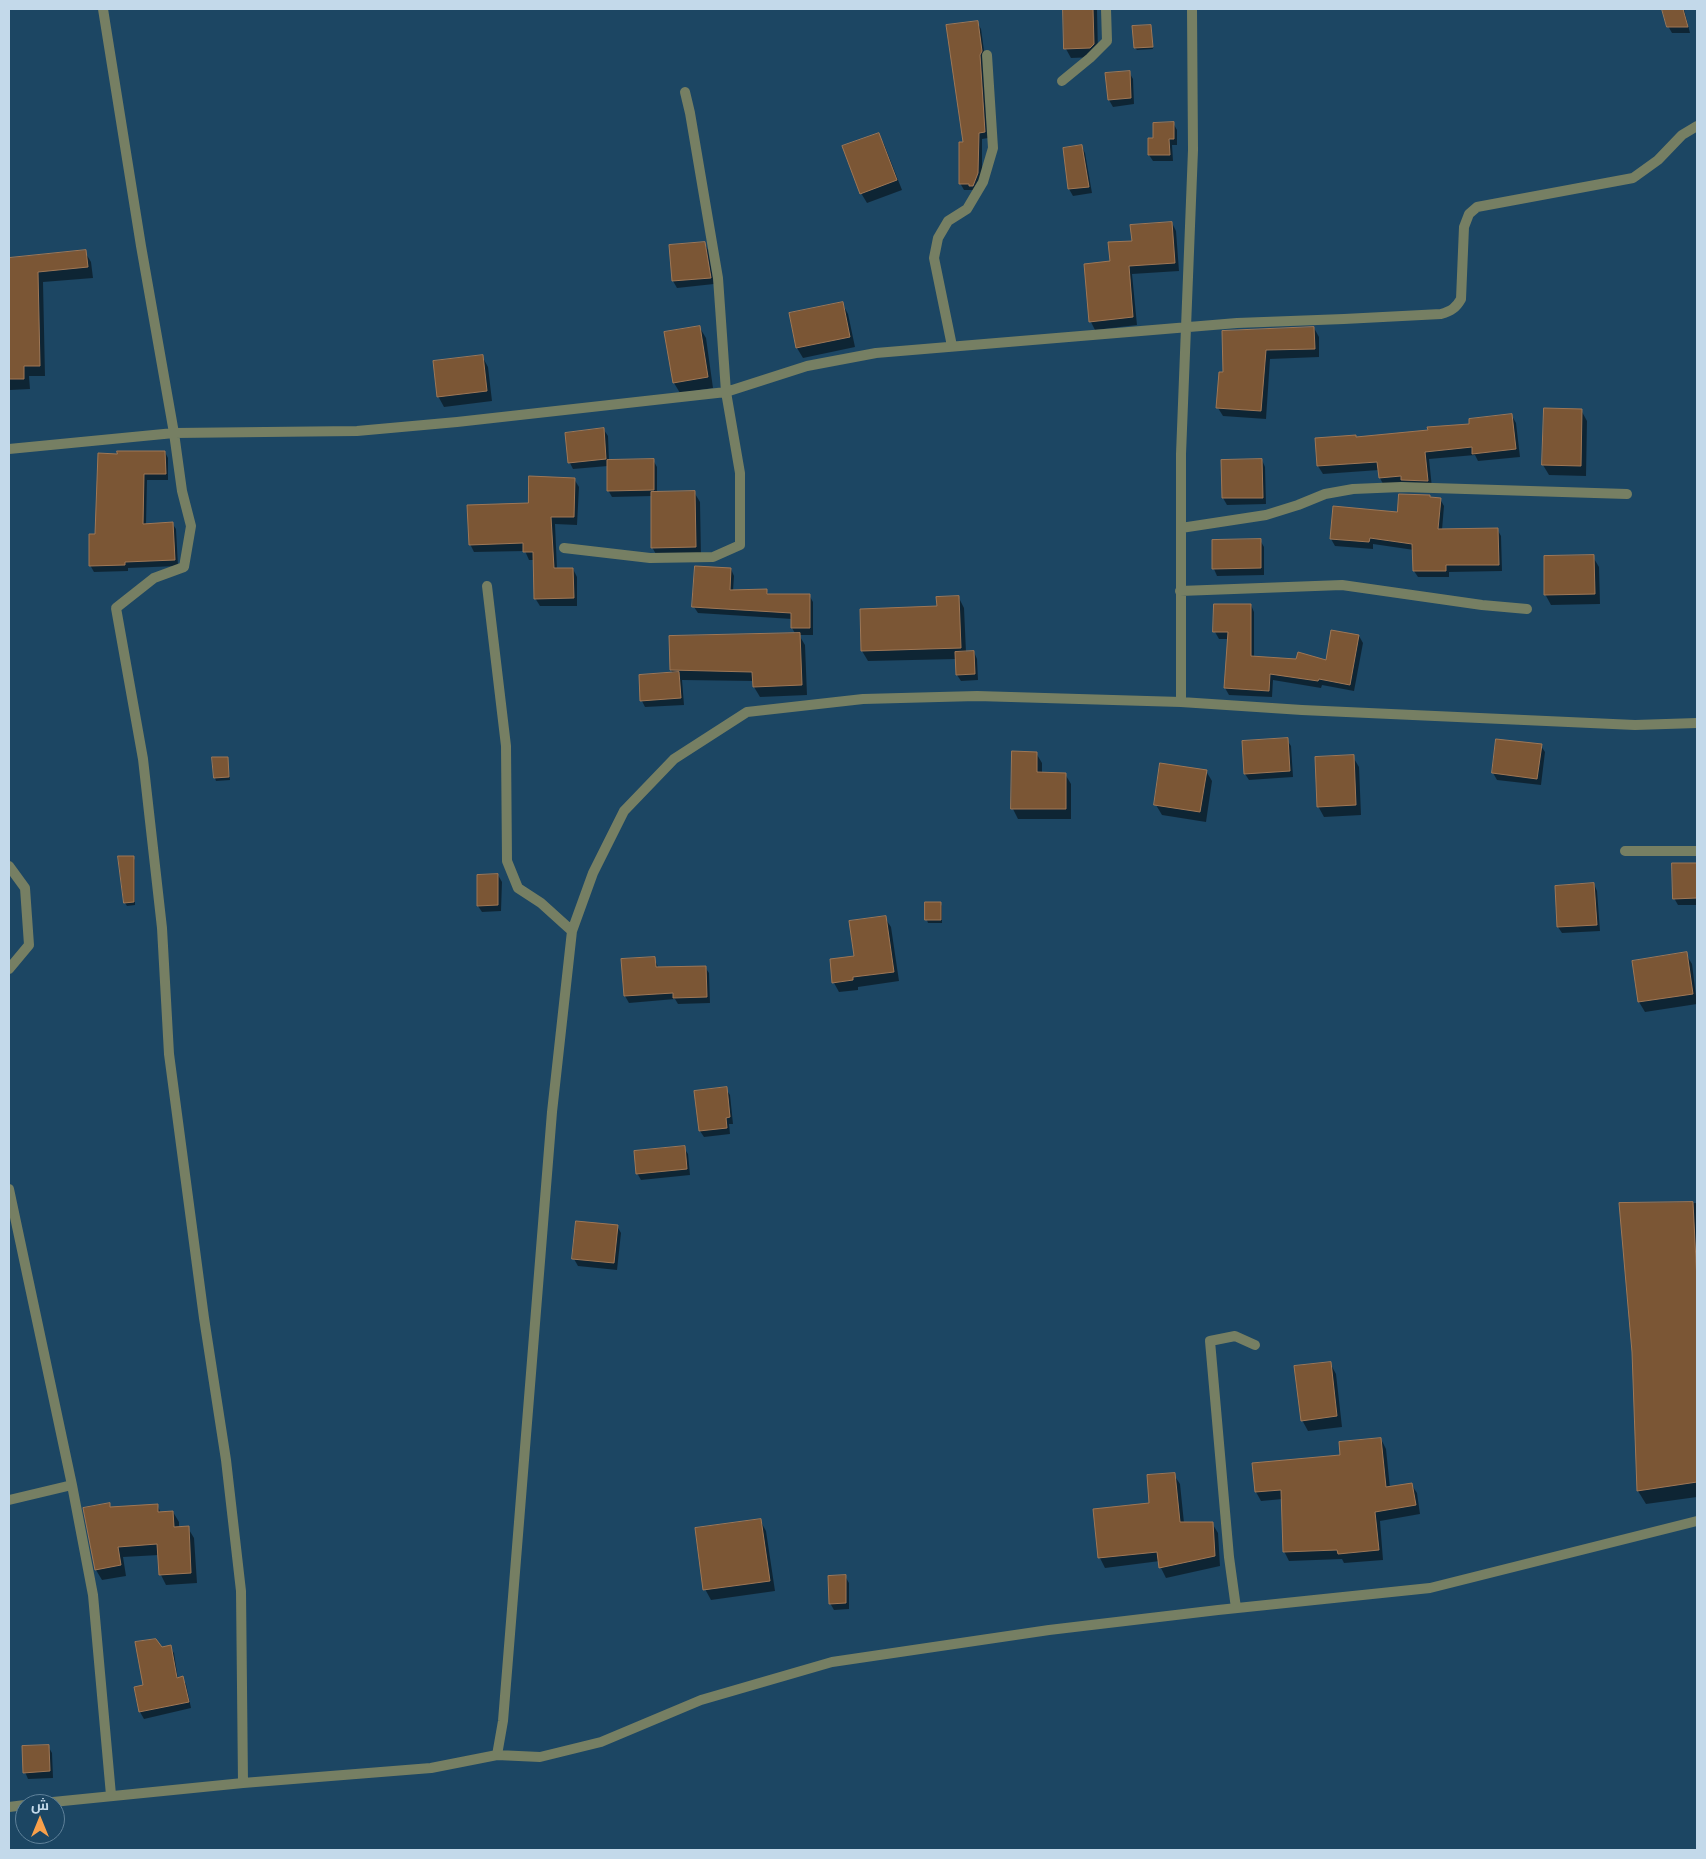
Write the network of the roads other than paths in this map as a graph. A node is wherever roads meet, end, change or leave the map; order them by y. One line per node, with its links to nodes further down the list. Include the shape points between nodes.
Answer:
1 (103, 9): 11 (street)
2 (1106, 9): 5 (street, via 1107,41)
3 (1192, 9): 8 (street, via 1193,150)
4 (987, 56): 9 (street, via 994,148 983,182 967,209 948,221 938,238 934,258)
5 (1062, 81)
6 (685, 92): 10 (street, via 718,278)
7 (1697, 126): 8 (street, via 1633,178 1477,208 1469,214 1464,227 1461,299 1451,311)
8 (1185, 328): 9 (street); 14 (street)
9 (952, 346): 10 (street, via 876,353 807,366)
10 (726, 392): 11 (street, via 357,430); 15 (street, via 740,473 740,545 714,557 650,558)
11 (174, 433): 12 (street); 33 (street, via 190,526 184,567 154,578 116,608 143,759 162,928 169,1054 226,1460 241,1591)
12 (9, 450)
13 (1627, 494): 14 (street, via 1401,487 1353,489 1325,494 1266,515)
14 (1181, 528): 17 (street)
15 (564, 548)
16 (487, 586): 24 (street, via 506,746 507,861 518,888 541,903)
17 (1180, 591): 18 (street, via 1342,584); 19 (street)
18 (1527, 609)
19 (1181, 702): 20 (street, via 1625,725); 24 (street, via 977,696 863,699 747,712 674,759 624,811 593,873)
20 (1697, 724)
21 (1625, 851): 22 (street)
22 (1697, 851)
23 (9, 866): 25 (street, via 24,888 29,945)
24 (572, 931): 32 (street, via 552,1112 503,1721)
25 (9, 969)
26 (9, 1189): 28 (street)
27 (1254, 1345): 31 (street, via 1235,1336 1210,1341)
28 (72, 1484): 29 (street); 34 (street, via 93,1595)
29 (9, 1500)
30 (1697, 1521): 31 (street, via 1430,1588)
31 (1236, 1608): 32 (street, via 1022,1634 832,1662 701,1700 602,1742 540,1757)
32 (497, 1755): 33 (street, via 431,1768)
33 (243, 1782): 34 (street)
34 (110, 1795): 35 (street)
35 (65, 1800)

